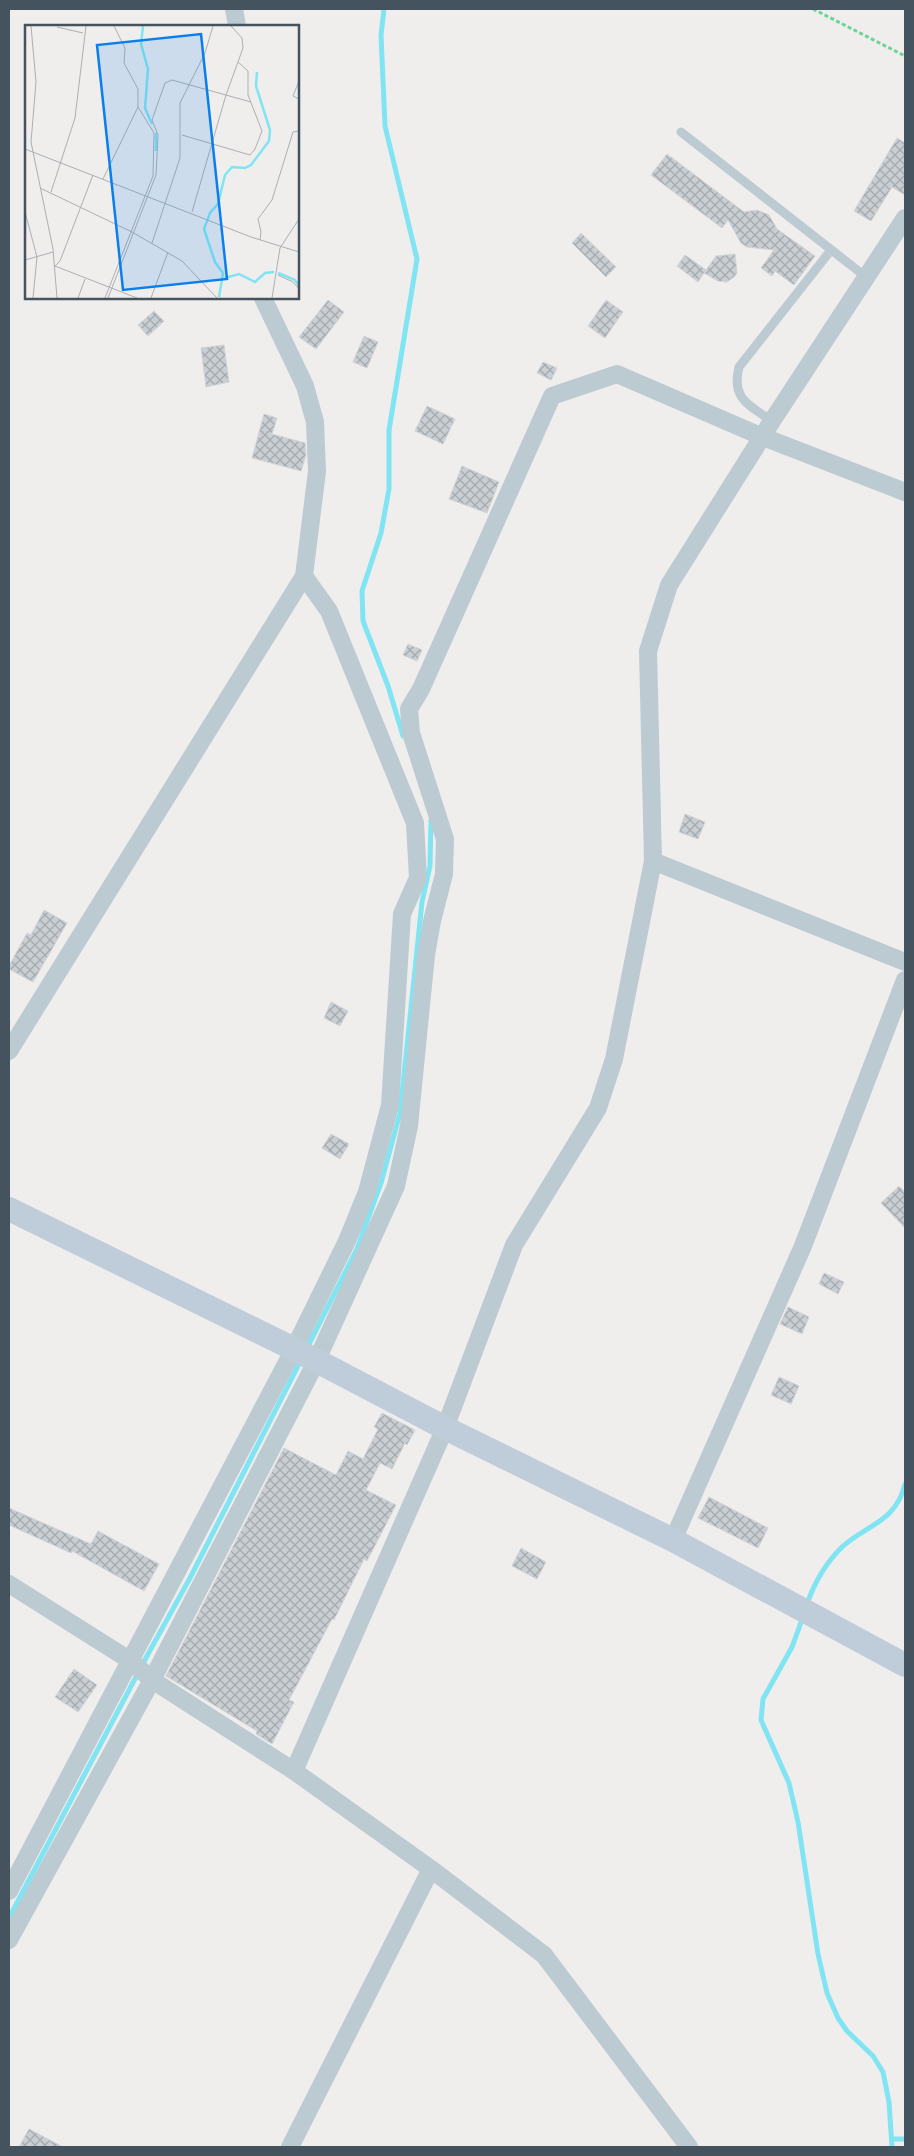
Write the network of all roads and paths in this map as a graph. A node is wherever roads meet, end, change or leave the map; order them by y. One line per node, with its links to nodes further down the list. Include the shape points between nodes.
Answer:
1 (234, 9): 3 (street)
2 (813, 9): 4 (path)
3 (237, 25)
4 (905, 56)
5 (680, 132): 7 (lane)
6 (905, 218): 8 (street)
7 (831, 250): 8 (lane); 10 (lane, via 739,367 737,391 749,405)
8 (866, 277): 10 (street)
9 (263, 299): 13 (street, via 305,386 315,422 317,471)
10 (772, 421): 11 (street)
11 (762, 437): 12 (street); 14 (street, via 669,585 648,651); 20 (street, via 616,374 552,396 409,709 411,733 445,839 444,874 426,955 408,1126 396,1186)
12 (905, 492)
13 (304, 576): 17 (street); 19 (street, via 329,611 415,823 418,878 402,914 388,1114 367,1192 347,1242)
14 (653, 861): 15 (street); 21 (street, via 614,1059 598,1108 514,1245)
15 (905, 962)
16 (905, 980): 22 (street, via 803,1246)
17 (9, 1051)
18 (9, 1209): 19 (street)
19 (294, 1349): 20 (street); 24 (street)
20 (316, 1362): 21 (street); 26 (street)
21 (445, 1428): 22 (street); 27 (street)
22 (673, 1540): 25 (street)
23 (9, 1584): 24 (street)
24 (131, 1661): 26 (street); 29 (street)
25 (905, 1665)
26 (152, 1680): 27 (street); 30 (street)
27 (294, 1771): 28 (street)
28 (431, 1869): 31 (street); 32 (street, via 544,1955)
29 (9, 1891)
30 (9, 1940)
31 (290, 2147)
32 (689, 2147)

